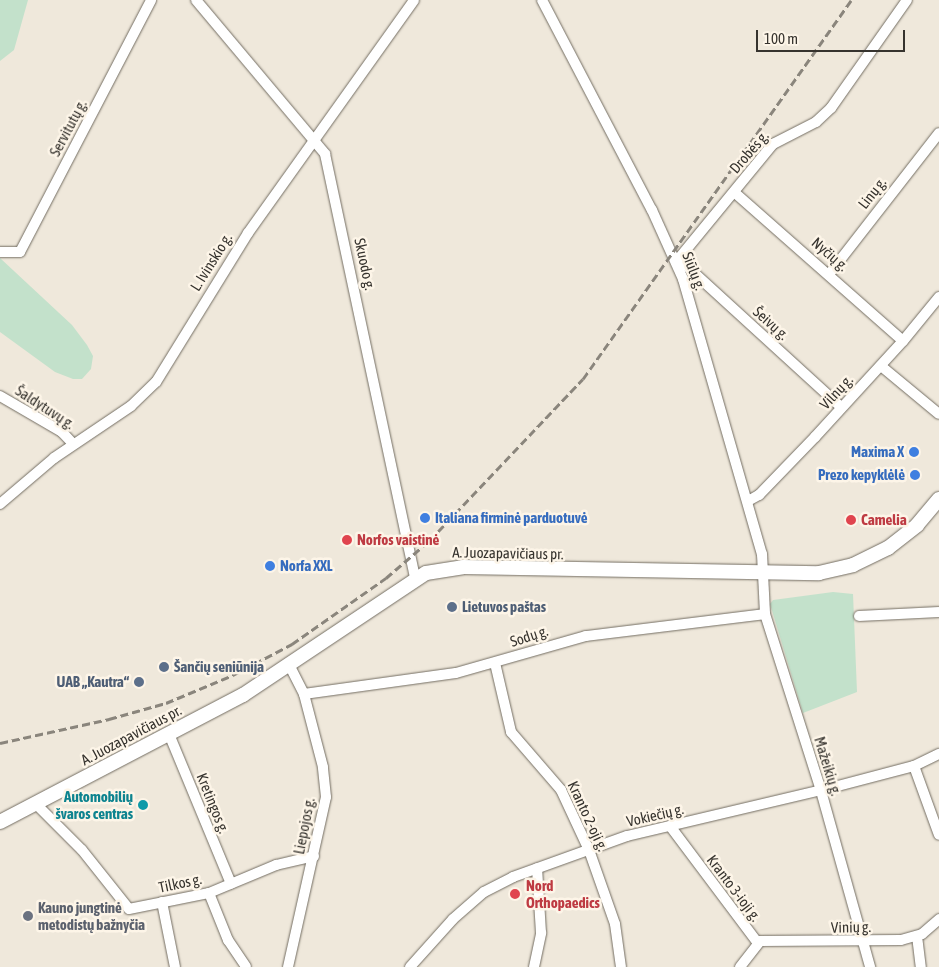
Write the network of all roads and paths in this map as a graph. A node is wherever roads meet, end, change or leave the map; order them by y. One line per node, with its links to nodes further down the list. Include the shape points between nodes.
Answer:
1 (151, 0): 10 (street, Servitutų g., via 20,252)
2 (196, 0): 8 (street, Skuodo g.)
3 (414, 0): 8 (street, L. Ivinskio g.)
4 (555, 0): 6 (street)
5 (907, 0): 9 (street, Drobės g., via 831,108 816,122 773,144)
6 (545, 5): 11 (street, Siūlų g.)
7 (939, 133): 12 (street, Linų g.)
8 (314, 137): 19 (street, L. Ivinskio g., via 216,281 156,382 131,406); 24 (street, Skuodo g., via 327,162)
9 (734, 192): 11 (street, Drobės g.); 12 (street, Nyčių g.)
10 (0, 252)
11 (678, 261): 17 (street, Šeivų g.); 21 (street, Siūlų g.)
12 (830, 273): 14 (street, Nyčių g.)
13 (939, 297): 14 (street, Vilnų g.)
14 (903, 341): 15 (street, Vilnų g.)
15 (881, 366): 17 (street, Vilnų g.); 18 (street)
16 (0, 396): 19 (street, Šaldytuvų g., via 62,432)
17 (842, 407): 21 (street, Vilnų g., via 759,495)
18 (939, 414)
19 (73, 444): 22 (street, L. Ivinskio g.)
20 (939, 499): 23 (main road, A. Juozapavičiaus pr., via 905,536 871,557 819,573)
21 (748, 501): 23 (street, Siūlų g.)
22 (0, 504)
23 (764, 574): 24 (main road, A. Juozapavičiaus pr., via 463,567 442,569); 26 (street, Mažeikių g.)
24 (415, 578): 29 (main road, A. Juozapavičiaus pr.)
25 (939, 612): 27 (street)
26 (765, 614): 28 (street, Sodų g., via 586,636 550,644); 34 (street, Mažeikių g.)
27 (859, 616)
28 (495, 663): 30 (street, Sodų g., via 431,678); 39 (street, Kranto 2-oji g., via 511,732 561,790)
29 (289, 666): 30 (street, Liepojos g.); 31 (main road, A. Juozapavičiaus pr., via 243,695)
30 (304, 694): 40 (street, Liepojos g., via 325,790)
31 (169, 734): 35 (main road, A. Juozapavičiaus pr.); 42 (street, Kretingos g.)
32 (939, 754): 33 (street, Vokiečių g.)
33 (914, 766): 34 (street, Vokiečių g.); 38 (street)
34 (821, 791): 37 (street, Vokiečių g.); 47 (street, Mažeikių g.)
35 (35, 803): 36 (main road, A. Juozapavičiaus pr.); 44 (street, Tilkos g., via 82,850 129,908)
36 (0, 822)
37 (670, 826): 39 (street, Vokiečių g.); 48 (street, Kranto 3-ioji g.)
38 (939, 835)
39 (589, 850): 41 (street, Vokiečių g.); 54 (street, Kranto 2-oji g., via 618,933)
40 (314, 856): 42 (street, Tilkos g., via 276,865); 51 (street, Liepojos g.)
41 (537, 868): 52 (street, Vokiečių g., via 484,892 453,919); 53 (street, via 540,933)
42 (230, 884): 43 (street, Tilkos g.)
43 (209, 893): 44 (street, Tilkos g.); 50 (street, via 228,940)
44 (162, 902): 49 (street)
45 (939, 919): 46 (street)
46 (917, 936): 47 (street, Vinių g.); 57 (street)
47 (863, 942): 48 (street, Vinių g., via 766,940); 56 (street, Mažeikių g.)
48 (758, 943): 55 (street, Kranto 3-ioji g.)
49 (175, 967)
50 (246, 967)
51 (288, 967)
52 (410, 967)
53 (534, 967)
54 (621, 967)
55 (740, 967)
56 (870, 967)
57 (922, 967)

